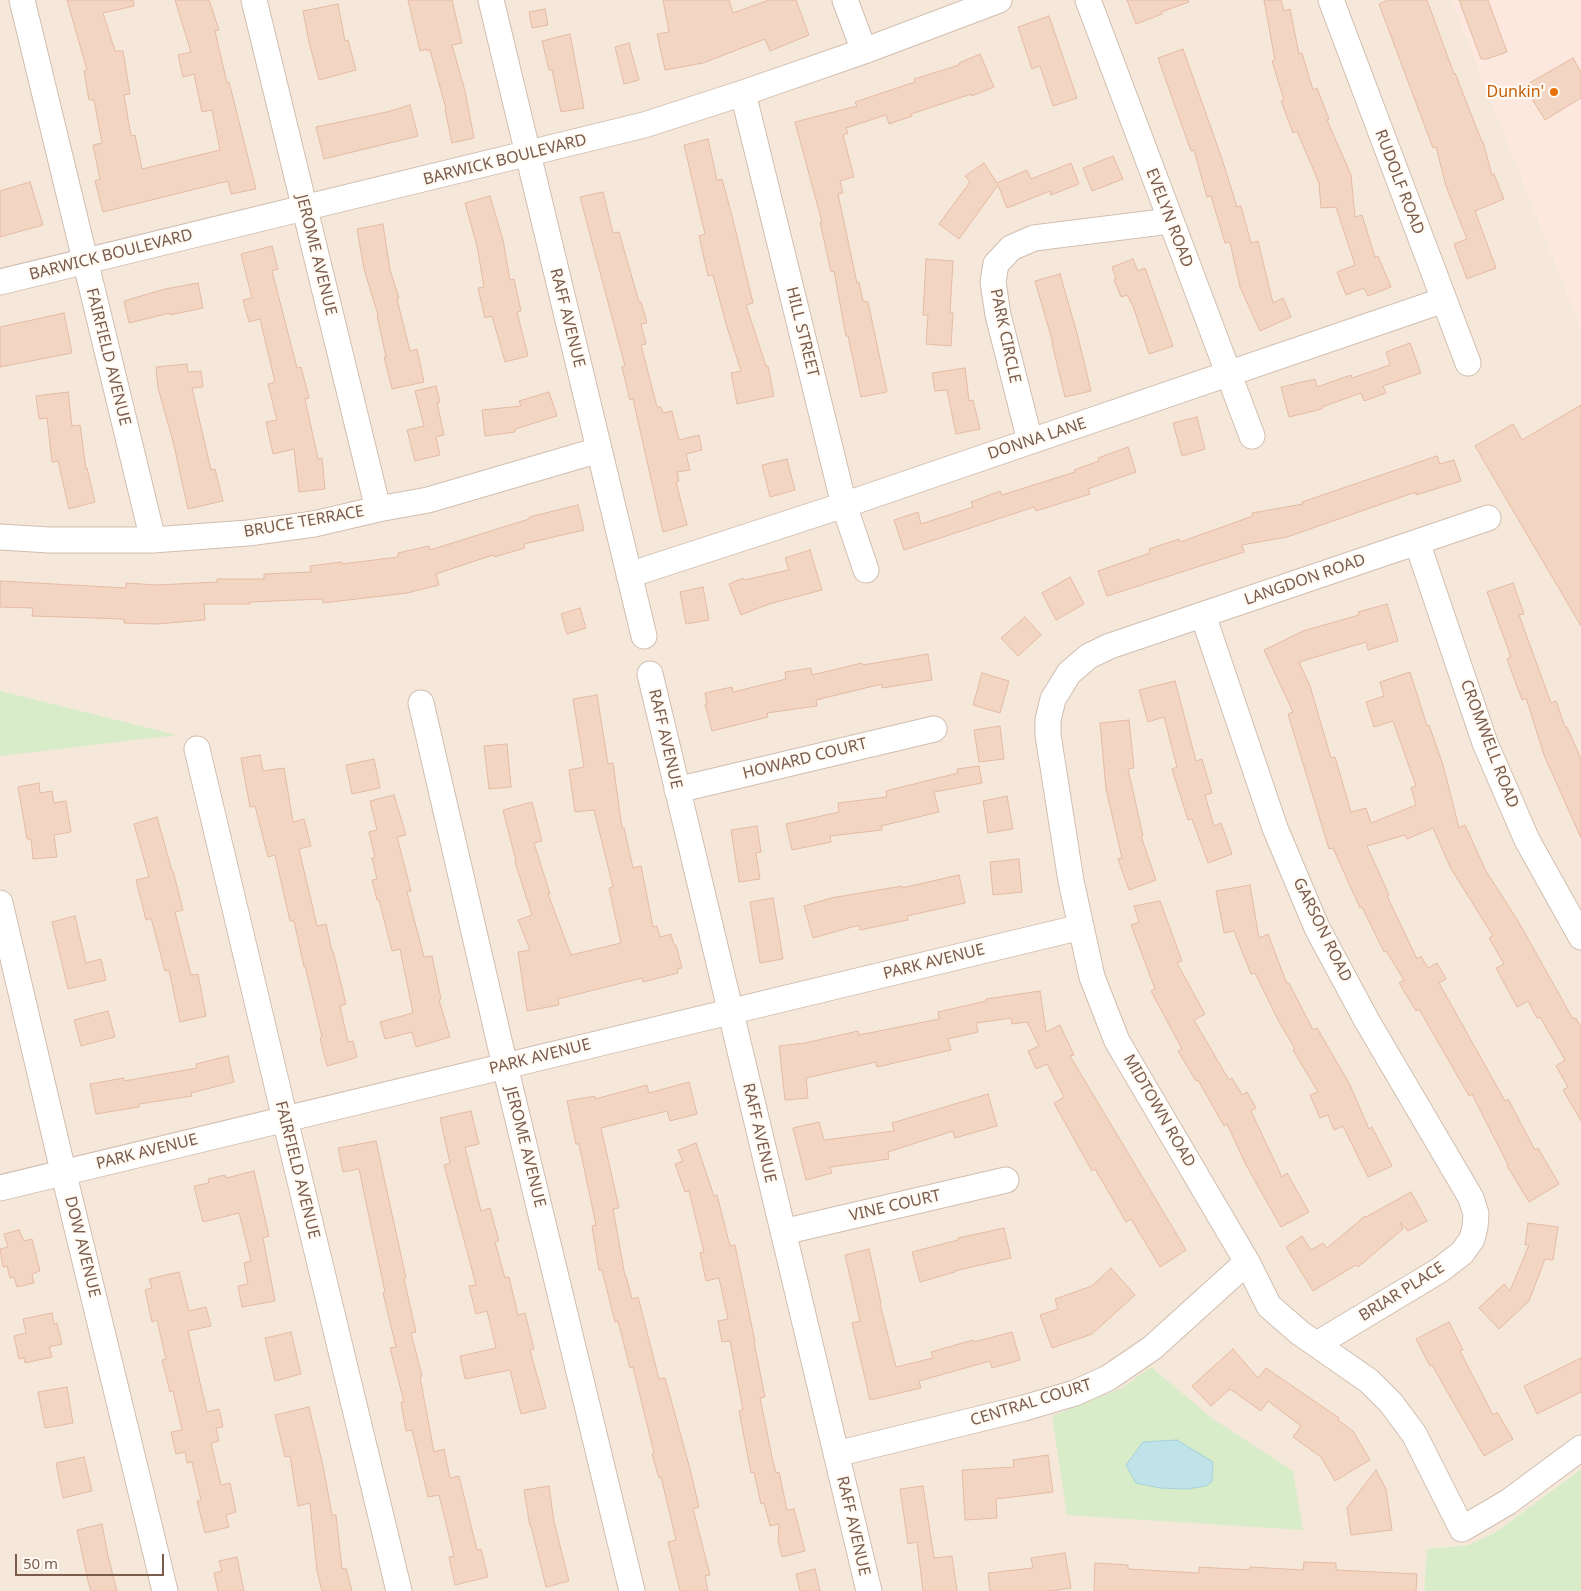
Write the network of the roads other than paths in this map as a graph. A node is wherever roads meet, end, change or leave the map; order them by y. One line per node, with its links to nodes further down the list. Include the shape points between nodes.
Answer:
1 (22, 0): 13 (street, FAIRFIELD AVENUE)
2 (254, 0): 11 (street, JEROME AVENUE)
3 (490, 0): 10 (street, RAFF AVENUE)
4 (845, 0): 8 (street)
5 (999, 0): 8 (street, BARWICK BOULEVARD)
6 (1088, 0): 12 (street, EVELYN ROAD)
7 (1331, 0): 15 (street, RUDOLF ROAD)
8 (864, 51): 9 (street, BARWICK BOULEVARD)
9 (743, 93): 10 (street, BARWICK BOULEVARD, via 644,125); 21 (street, HILL STREET)
10 (528, 154): 11 (street, BARWICK BOULEVARD); 20 (street, RAFF AVENUE)
11 (305, 208): 13 (street, BARWICK BOULEVARD); 22 (street, JEROME AVENUE)
12 (1170, 221): 17 (street, EVELYN ROAD); 19 (street, PARK CIRCLE, via 1034,238 1011,248 996,264 993,282 998,315)
13 (85, 262): 14 (street, BARWICK BOULEVARD); 25 (street, FAIRFIELD AVENUE)
14 (0, 282)
15 (1444, 300): 16 (street, RUDOLF ROAD); 17 (street, DONNA LANE)
16 (1468, 363)
17 (1228, 374): 18 (street, EVELYN ROAD); 19 (street, DONNA LANE)
18 (1252, 436)
19 (1030, 441): 21 (street, DONNA LANE)
20 (599, 450): 22 (street, BRUCE TERRACE, via 428,500); 28 (street, RAFF AVENUE)
21 (844, 505): 27 (street, HILL STREET); 28 (street, DONNA LANE)
22 (378, 509): 25 (street, BRUCE TERRACE, via 314,524)
23 (1488, 518): 26 (street, LANGDON ROAD)
24 (0, 537): 25 (street, BRUCE TERRACE)
25 (153, 540)
26 (1417, 542): 29 (street, LANGDON ROAD); 39 (street, CROMWELL ROAD, via 1485,743 1527,840)
27 (866, 570)
28 (629, 575): 30 (street, RAFF AVENUE)
29 (1203, 615): 31 (street, LANGDON ROAD); 46 (street, GARSON ROAD, via 1275,828 1317,928 1367,1021 1471,1198 1476,1214)
30 (644, 636)
31 (1122, 642): 38 (street, MIDTOWN ROAD, via 1089,656 1069,673 1053,698 1048,720 1068,862)
32 (650, 674): 36 (street, RAFF AVENUE)
33 (421, 703): 41 (street, JEROME AVENUE)
34 (934, 729): 36 (street, HOWARD COURT)
35 (198, 749): 42 (street, FAIRFIELD AVENUE)
36 (677, 790): 40 (street, RAFF AVENUE)
37 (0, 903): 43 (street, DOW AVENUE)
38 (1081, 927): 40 (street, PARK AVENUE); 48 (street, MIDTOWN ROAD, via 1092,977 1117,1040)
39 (1581, 937)
40 (730, 1011): 41 (street, PARK AVENUE); 47 (street, RAFF AVENUE)
41 (505, 1066): 42 (street, PARK AVENUE); 54 (street, JEROME AVENUE)
42 (285, 1119): 43 (street, PARK AVENUE); 53 (street, FAIRFIELD AVENUE)
43 (64, 1172): 45 (street, PARK AVENUE); 52 (street, DOW AVENUE)
44 (1006, 1180): 47 (street, VINE COURT)
45 (0, 1188)
46 (1475, 1227): 49 (street, BRIAR PLACE, via 1472,1239 1462,1253 1440,1270)
47 (783, 1232): 51 (street, RAFF AVENUE)
48 (1247, 1262): 49 (street, MIDTOWN ROAD, via 1269,1306); 51 (street, CENTRAL COURT, via 1152,1348 1108,1378 1074,1393 1024,1408)
49 (1317, 1344): 50 (street, MIDTOWN ROAD, via 1369,1380 1391,1403 1414,1434 1462,1529 1508,1502)
50 (1581, 1448)
51 (836, 1454): 55 (street, RAFF AVENUE)
52 (165, 1591)
53 (399, 1591)
54 (632, 1591)
55 (869, 1591)

